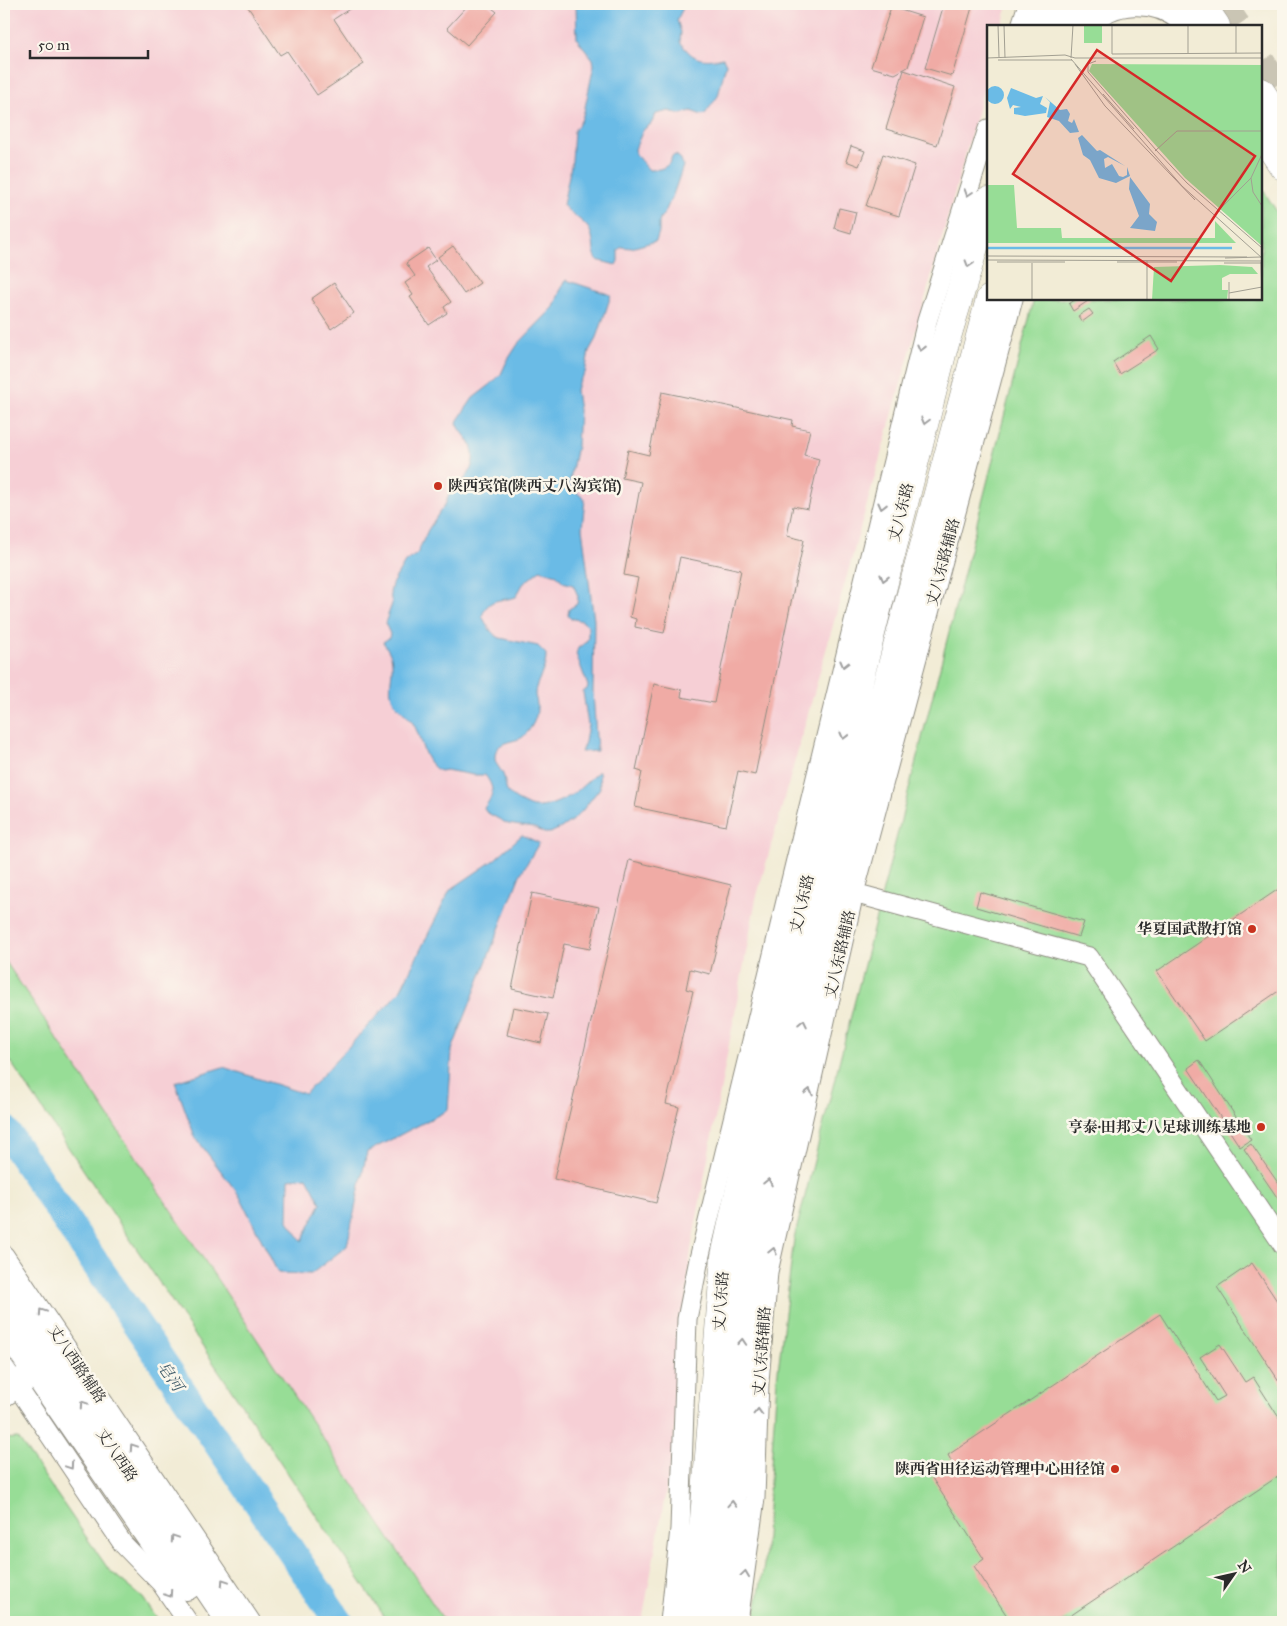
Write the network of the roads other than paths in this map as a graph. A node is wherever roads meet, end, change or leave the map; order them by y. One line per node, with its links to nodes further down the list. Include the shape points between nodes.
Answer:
1 (1028, 4): 6 (street)
2 (1083, 4): 5 (main road)
3 (1172, 4): 8 (main road)
4 (1201, 4): 10 (main road)
5 (1057, 17)
6 (1021, 25)
7 (1091, 25): 9 (street, via 1111,9 1141,4 1169,12)
8 (1186, 25)
9 (1186, 25)
10 (1215, 25)
11 (1262, 94): 12 (main road)
12 (1283, 126)
13 (987, 132): 29 (street, one-way to 29, via 927,320 698,1259 687,1319 680,1529)
14 (1262, 134): 15 (main road)
15 (1283, 166)
16 (987, 204): 19 (main road, 丈八东路, one-way to 19, via 943,350)
17 (990, 300): 19 (main road, 丈八东路)
18 (1013, 300): 19 (street, 丈八东路辅路)
19 (831, 889): 20 (street, via 1089,957); 29 (main road, 丈八东路, via 750,1262 743,1321 730,1527); 30 (street, 丈八东路辅路, one-way to 19, via 756,1498 759,1382 768,1272)
20 (1283, 1245)
21 (4, 1255): 24 (street, 丈八西路辅路, one-way to 21)
22 (4, 1287): 24 (main road, 丈八西路)
23 (4, 1326): 24 (main road, 丈八西路)
24 (29, 1364): 25 (street, 丈八西路辅路, one-way to 25, via 123,1544 161,1583); 26 (main road, 丈八西路); 27 (main road, 丈八西路, one-way to 24); 28 (street, 丈八西路辅路, one-way to 24)
25 (188, 1622)
26 (211, 1622)
27 (230, 1622)
28 (251, 1622)
29 (695, 1622)
30 (738, 1622)

